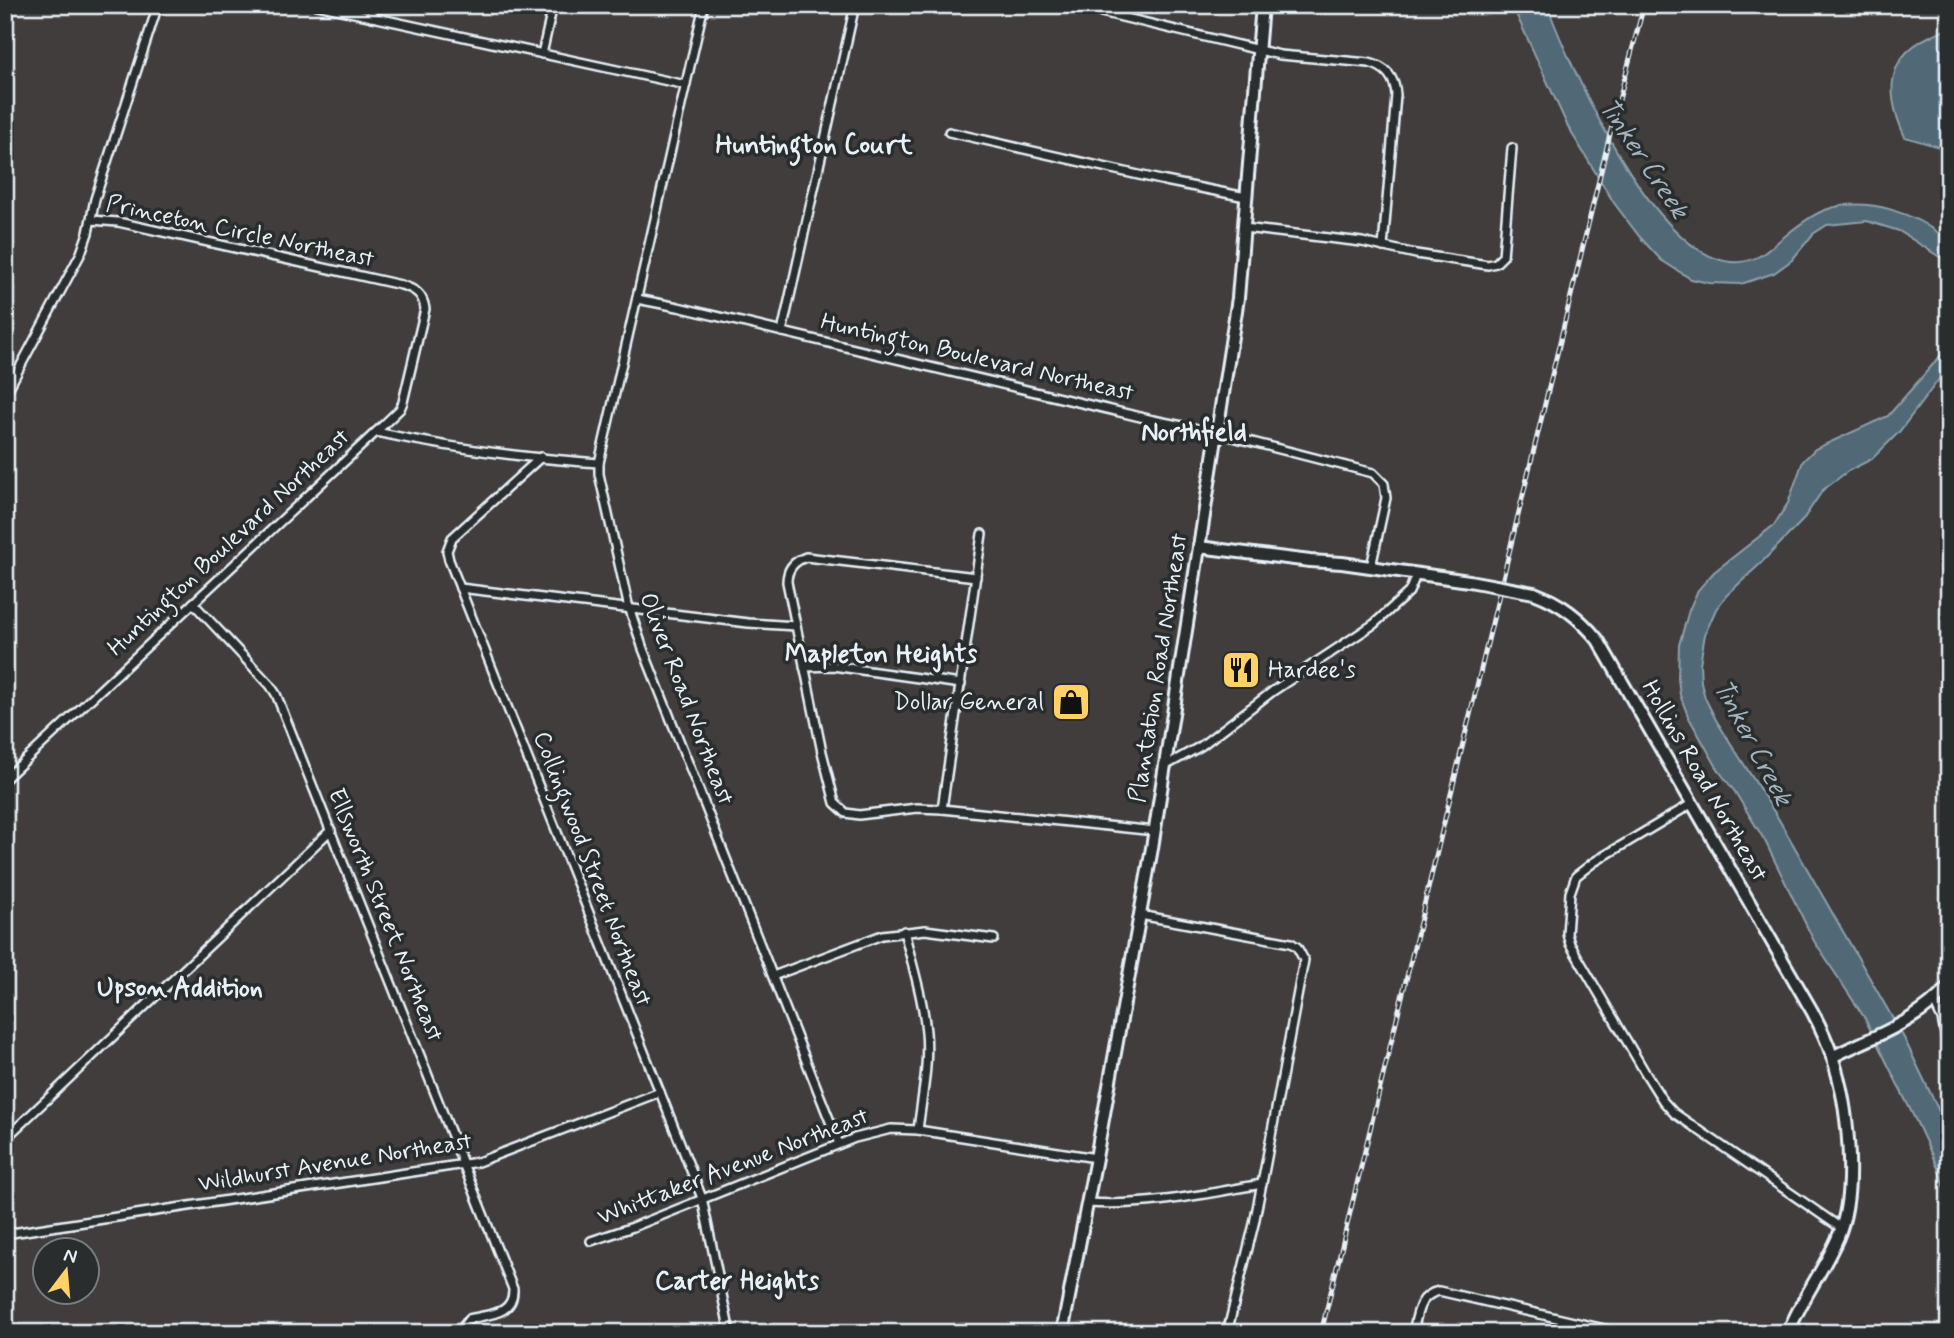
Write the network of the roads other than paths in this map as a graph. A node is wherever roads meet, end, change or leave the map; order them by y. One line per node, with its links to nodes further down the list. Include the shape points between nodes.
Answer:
1 (158, 5): 16 (street)
2 (317, 5): 9 (street)
3 (374, 5): 9 (street)
4 (553, 5): 11 (street)
5 (704, 5): 12 (street, Oliver Road Northeast)
6 (855, 5): 20 (street)
7 (1072, 5): 10 (street)
8 (1262, 5): 10 (main road, Plantation Road Northeast)
9 (371, 17): 11 (street)
10 (1258, 49): 15 (main road, Plantation Road Northeast); 18 (street, via 1369,63 1383,68 1394,80)
11 (542, 54): 12 (street)
12 (686, 85): 19 (street, Oliver Road Northeast)
13 (949, 132): 15 (street)
14 (1512, 148): 18 (street, via 1501,259 1488,265)
15 (1246, 197): 17 (main road, Plantation Road Northeast)
16 (91, 220): 21 (street, Princeton Circle Northeast, via 81,253); 22 (street, Princeton Circle Northeast, via 118,222 416,291 425,309 403,402)
17 (1244, 228): 18 (street); 23 (main road, Plantation Road Northeast)
18 (1384, 247)
19 (637, 299): 20 (street, Huntington Boulevard Northeast); 25 (street, Oliver Road Northeast)
20 (782, 332): 23 (street, Huntington Boulevard Northeast)
21 (5, 396)
22 (376, 432): 24 (street, Huntington Boulevard Northeast); 32 (street, Huntington Boulevard Northeast)
23 (1217, 433): 27 (main road, Plantation Road Northeast); 28 (street, Huntington Boulevard Northeast, via 1379,477 1386,498)
24 (541, 457): 25 (street, Huntington Boulevard Northeast); 31 (street, Collingwood Street Northeast, via 452,538 447,551)
25 (599, 463): 33 (street, Oliver Road Northeast)
26 (982, 534): 30 (street)
27 (1199, 547): 28 (main road, Hollins Road Northeast); 37 (main road, Plantation Road Northeast)
28 (1371, 567): 29 (main road, Hollins Road Northeast)
29 (1417, 573): 37 (street, via 1409,592 1374,624 1201,746); 39 (main road, Hollins Road Northeast, bridge, via 1534,593 1564,607 1598,640)
30 (976, 577): 34 (street, via 806,557 789,569 787,582); 36 (street)
31 (460, 588): 33 (street); 51 (street, Collingwood Street Northeast)
32 (193, 603): 38 (street, Huntington Boulevard Northeast); 41 (street, Ellsworth Street Northeast, via 276,694)
33 (630, 608): 34 (street); 46 (street, Oliver Road Northeast)
34 (796, 626): 35 (street)
35 (804, 667): 36 (street, via 833,666); 40 (street, via 831,792 839,809 859,816)
36 (961, 684): 40 (street)
37 (1164, 766): 42 (main road, Plantation Road Northeast)
38 (5, 779)
39 (1693, 803): 50 (main road, Hollins Road Northeast, via 1812,1011); 60 (street, via 1582,870 1572,884 1567,924 1570,944 1663,1101 1687,1124)
40 (942, 809): 42 (street)
41 (331, 830): 53 (street); 56 (street, Ellsworth Street Northeast)
42 (1155, 831): 43 (main road, Plantation Road Northeast)
43 (1140, 915): 55 (main road, Plantation Road Northeast); 57 (street, via 1291,943 1302,953 1304,965)
44 (904, 931): 45 (street); 46 (street, via 856,943); 52 (street, via 926,1033)
45 (994, 939)
46 (773, 976): 54 (street, Oliver Road Northeast)
47 (1949, 986): 48 (main road)
48 (1934, 1002): 49 (street); 50 (main road)
49 (1949, 1054)
50 (1832, 1057): 60 (main road, Hollins Road Northeast, via 1849,1160)
51 (660, 1092): 56 (street, Wildhurst Avenue Northeast); 58 (street, Collingwood Street Northeast)
52 (918, 1130): 54 (street, Whittaker Avenue Northeast, via 891,1129); 55 (street, Whittaker Avenue Northeast)
53 (5, 1139)
54 (839, 1144): 58 (street, Whittaker Avenue Northeast)
55 (1096, 1158): 59 (main road, Plantation Road Northeast)
56 (463, 1165): 61 (street, Wildhurst Avenue Northeast); 63 (street, Ellsworth Street Northeast, via 513,1289 512,1303 469,1319)
57 (1262, 1184): 59 (street, via 1122,1204); 66 (street)
58 (702, 1199): 62 (street, Whittaker Avenue Northeast); 64 (street, Collingwood Street Northeast)
59 (1088, 1203): 65 (main road, Plantation Road Northeast)
60 (1841, 1228): 69 (main road, Hollins Road Northeast)
61 (5, 1234)
62 (591, 1241)
63 (463, 1333)
64 (730, 1333)
65 (1062, 1333)
66 (1227, 1333)
67 (1413, 1333): 68 (street, via 1422,1301 1439,1291)
68 (1622, 1333)
69 (1788, 1333)

